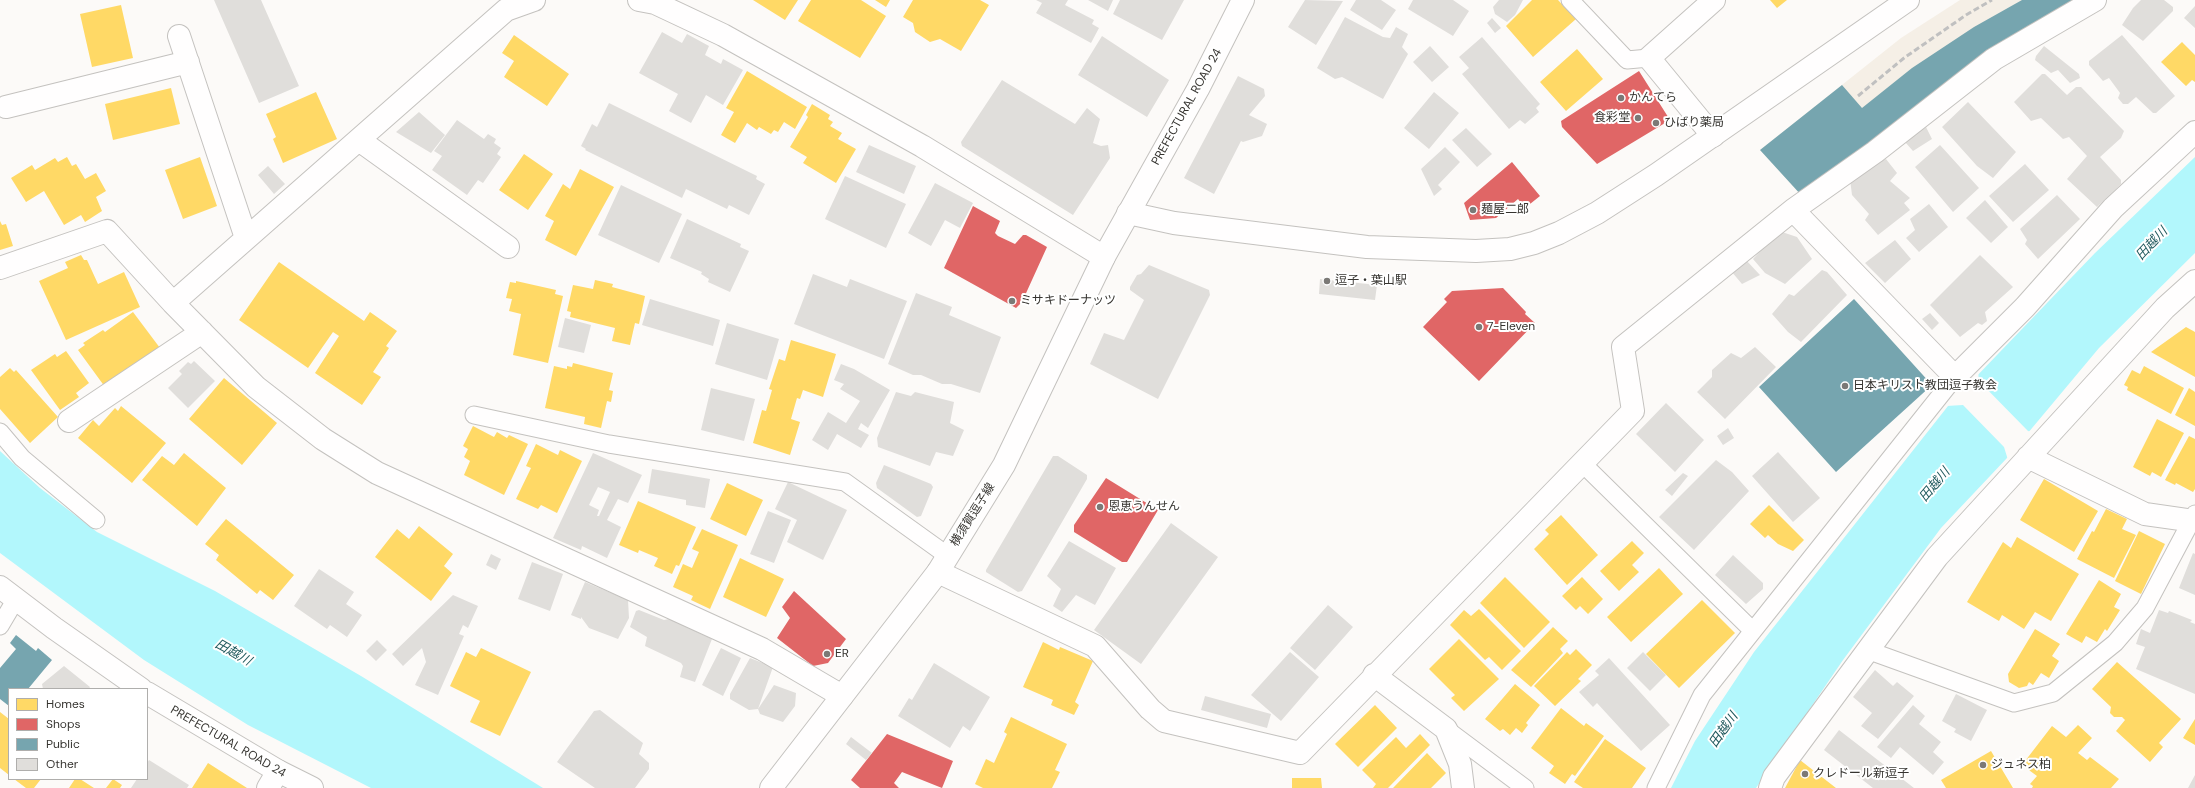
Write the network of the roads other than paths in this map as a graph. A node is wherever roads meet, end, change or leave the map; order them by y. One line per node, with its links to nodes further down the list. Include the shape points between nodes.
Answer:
1 (534, 0): 8 (street)
2 (1243, 0): 17 (street, PREFECTURAL ROAD 24, via 1198,90)
3 (1570, 0): 10 (lane, via 1627,60)
4 (1714, 0): 10 (street)
5 (1908, 0): 14 (street)
6 (2095, 0): 16 (street, via 1994,59 1875,152)
7 (650, 1): 20 (street, via 723,35 922,146)
8 (503, 5): 15 (street)
9 (179, 36): 11 (street)
10 (1649, 58): 14 (street)
11 (188, 62): 12 (street); 18 (street)
12 (6, 107)
13 (2195, 132): 25 (street, via 2113,208 2025,307)
14 (1713, 136): 17 (street, via 1584,220 1553,236 1510,249 1476,251 1367,247 1174,224)
15 (359, 140): 18 (street); 19 (street)
16 (1793, 210): 25 (street); 30 (street, via 1622,347 1633,411)
17 (1128, 212): 20 (street, 横須賀逗子線)
18 (246, 238): 23 (street)
19 (508, 247)
20 (1104, 257): 33 (street, 横須賀逗子線, via 1004,465)
21 (0, 268): 23 (street, via 107,231)
22 (2195, 281): 29 (street, via 2165,308)
23 (173, 303): 24 (street)
24 (202, 332): 27 (street); 41 (street, via 256,387 323,439 377,474 762,649)
25 (1955, 377): 36 (lane)
26 (474, 415): 33 (lane, via 609,444 845,482)
27 (69, 421)
28 (0, 432): 32 (lane, via 22,458)
29 (2028, 456): 31 (street, via 2144,514); 37 (street, via 1937,557)
30 (1582, 463): 36 (lane); 38 (street)
31 (2194, 518): 37 (lane, via 2145,608 2115,643 2053,693 2014,703)
32 (96, 520)
33 (943, 564): 38 (street, via 1095,646 1150,710 1164,721 1300,754); 41 (street, 横須賀逗子線)
34 (8, 593): 35 (lane); 39 (street)
35 (0, 626)
36 (1753, 631): 48 (lane, via 1702,696)
37 (1866, 650): 49 (street, via 1774,777)
38 (1374, 675): 42 (street)
39 (141, 688)
40 (148, 694): 43 (street, PREFECTURAL ROAD 24)
41 (842, 696): 45 (street, 横須賀逗子線)
42 (1446, 729): 46 (street, via 1460,764); 47 (lane)
43 (273, 780): 44 (street, PREFECTURAL ROAD 24)
44 (312, 788)
45 (771, 788)
46 (1463, 788)
47 (1525, 788)
48 (1656, 788)
49 (1770, 788)

